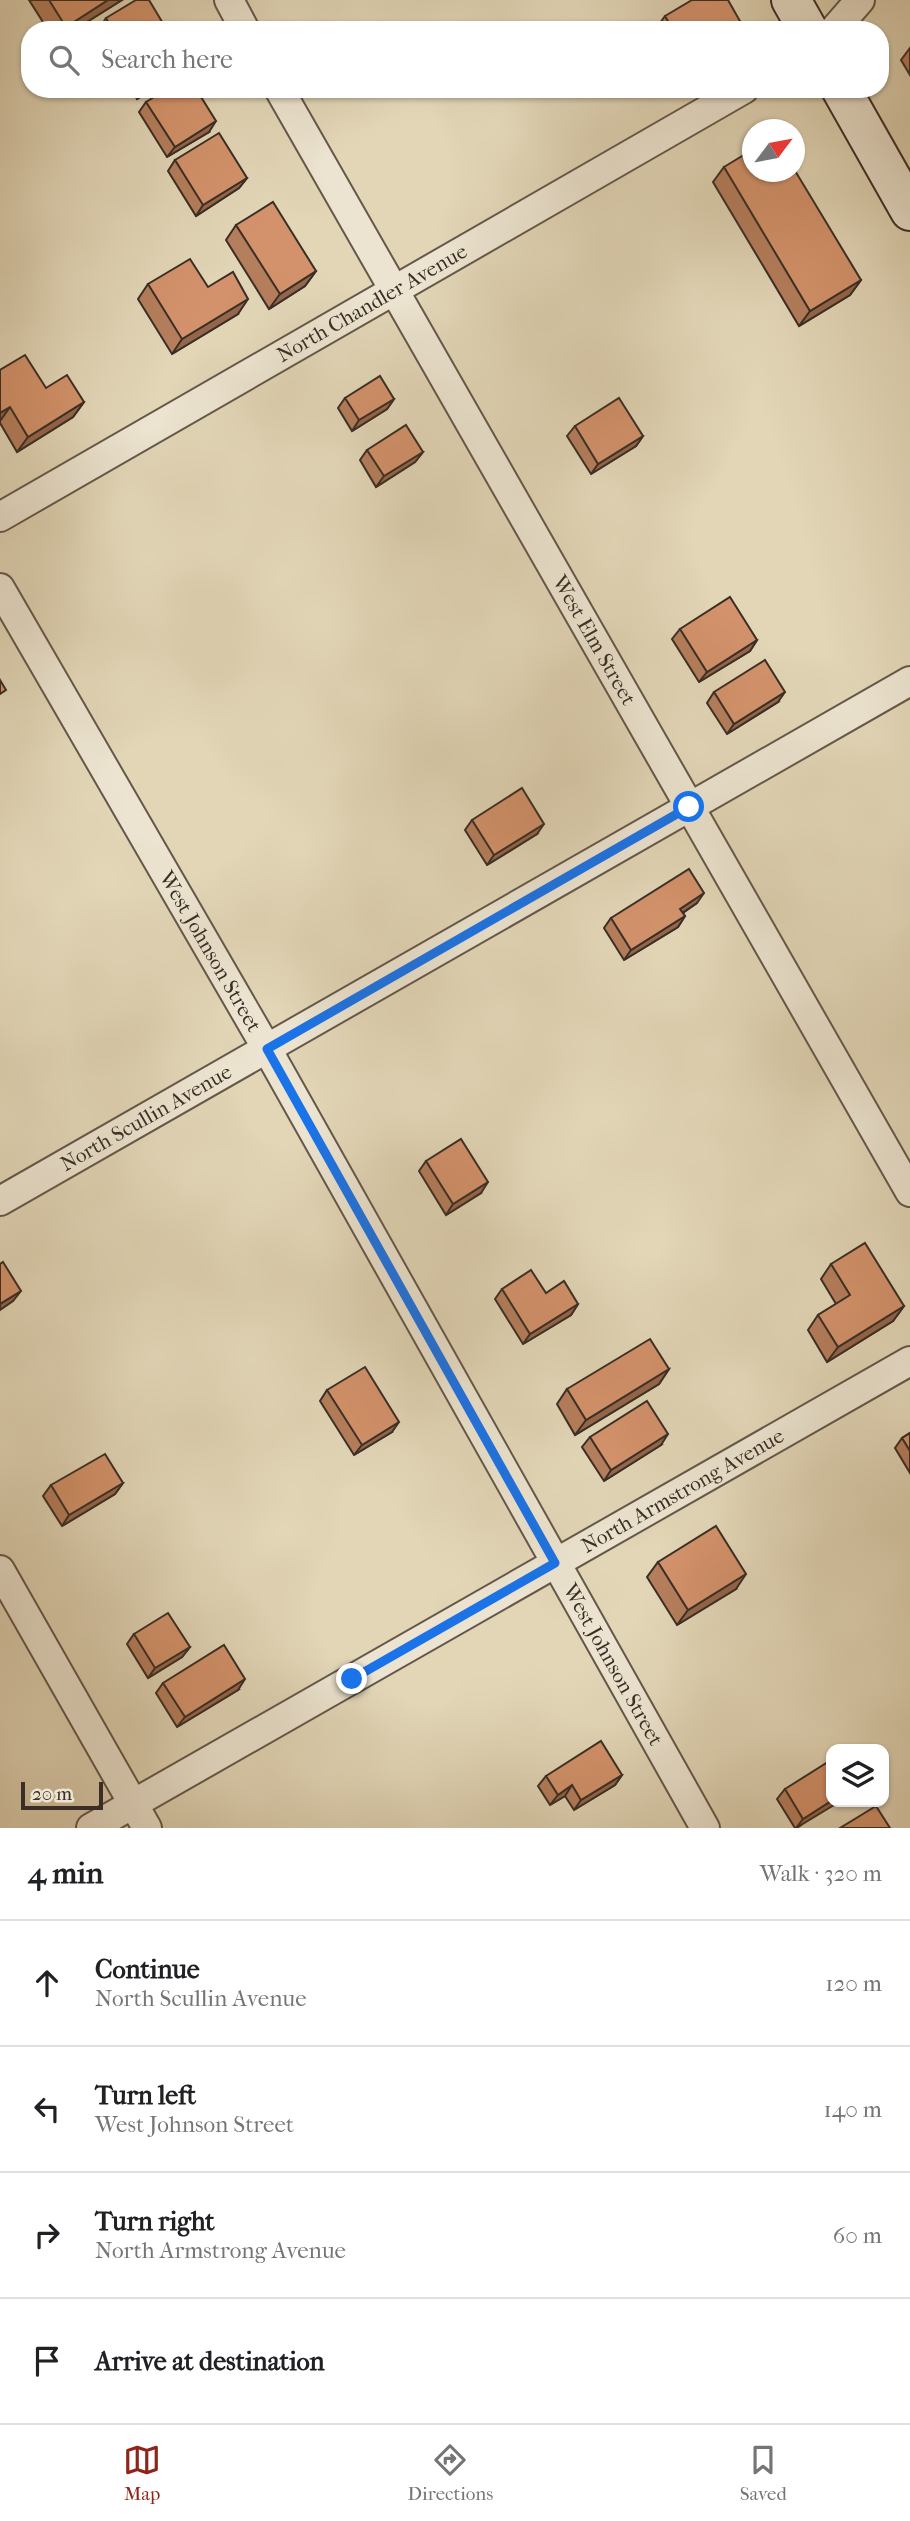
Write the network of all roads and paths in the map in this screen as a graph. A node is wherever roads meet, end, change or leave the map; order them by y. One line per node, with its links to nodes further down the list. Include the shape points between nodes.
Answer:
1 (229, 0): 4 (street)
2 (791, 0): 5 (street)
3 (860, 0): 6 (street)
4 (241, 21)
5 (803, 21)
6 (842, 21)
7 (284, 98): 11 (street, West Elm Street)
8 (728, 98): 11 (street, North Chandler Avenue)
9 (846, 98): 10 (street)
10 (910, 211)
11 (394, 290): 12 (street, North Chandler Avenue); 15 (street, West Elm Street)
12 (0, 517)
13 (0, 588): 16 (street, West Johnson Street)
14 (910, 681): 15 (street, North Scullin Avenue)
15 (689, 807): 16 (street, North Scullin Avenue); 17 (street, West Elm Street)
16 (267, 1049): 18 (street, North Scullin Avenue); 20 (street, West Johnson Street)
17 (910, 1192)
18 (0, 1201)
19 (910, 1361): 20 (street, North Armstrong Avenue)
20 (555, 1563): 22 (street, North Armstrong Avenue); 25 (street, West Johnson Street)
21 (0, 1570): 22 (street)
22 (133, 1804): 23 (street, North Armstrong Avenue); 24 (street)
23 (91, 1828)
24 (147, 1828)
25 (705, 1828)

